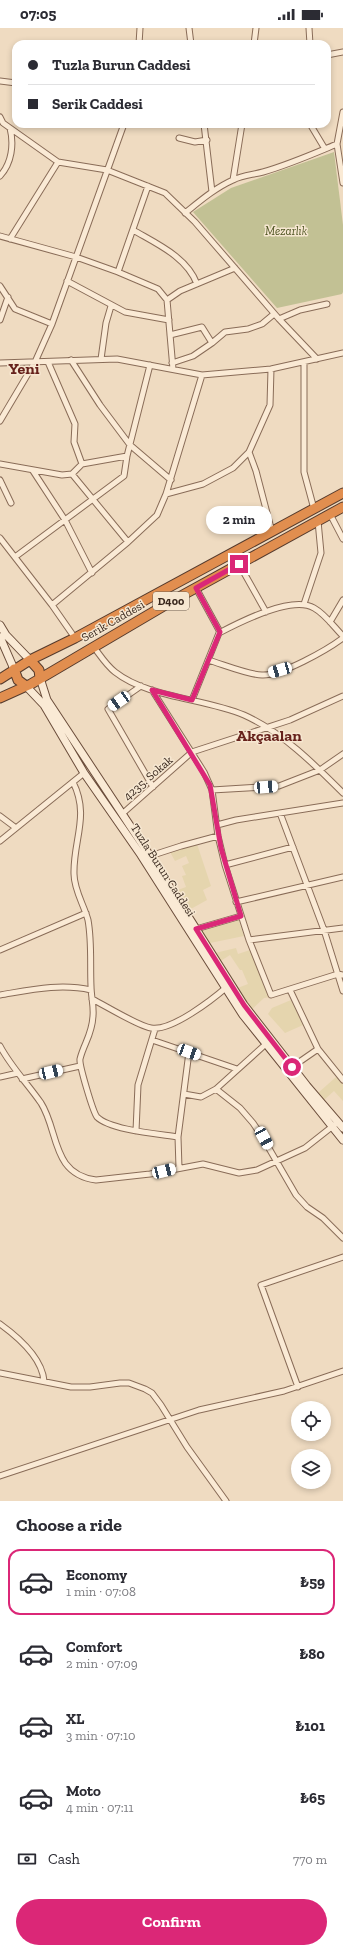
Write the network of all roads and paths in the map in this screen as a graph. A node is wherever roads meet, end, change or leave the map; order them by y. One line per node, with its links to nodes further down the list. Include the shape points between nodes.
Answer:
1 (140, 28): 5 (street)
2 (189, 28): 6 (street)
3 (256, 28): 7 (street)
4 (309, 28): 8 (street)
5 (139, 40)
6 (190, 40)
7 (254, 40)
8 (310, 40)
9 (343, 52): 10 (street)
10 (331, 54)
11 (0, 81): 12 (street)
12 (12, 82)
13 (343, 112): 21 (street)
14 (0, 117): 15 (street)
15 (1, 123): 16 (street)
16 (10, 128): 26 (street); 28 (street, via 13,142 10,158)
17 (123, 128): 27 (street)
18 (204, 128): 23 (street)
19 (241, 128): 29 (street)
20 (312, 128): 25 (street)
21 (341, 134): 24 (street)
22 (179, 138): 23 (street, via 194,142)
23 (206, 140): 32 (street)
24 (337, 144): 25 (street); 30 (street)
25 (325, 149): 29 (street, via 268,171 243,175)
26 (58, 162): 27 (street); 36 (street)
27 (107, 170): 31 (street); 37 (street)
28 (0, 176)
29 (233, 180): 32 (street)
30 (343, 183)
31 (148, 186): 33 (street, via 165,193); 34 (street)
32 (212, 192): 33 (street)
33 (185, 213): 38 (street)
34 (133, 230): 39 (street); 41 (street, via 182,261 194,273)
35 (1, 239): 36 (street)
36 (10, 239): 37 (street)
37 (76, 257): 39 (street); 40 (street)
38 (235, 268): 41 (street); 47 (street)
39 (118, 272): 44 (street, via 158,290)
40 (67, 281): 46 (street); 51 (street)
41 (198, 284): 44 (street, via 180,291)
42 (0, 286): 43 (street)
43 (8, 297): 49 (street); 51 (street, via 16,309)
44 (167, 300): 50 (street)
45 (327, 304): 48 (street, via 300,310)
46 (111, 306): 50 (street, via 125,312); 55 (street)
47 (274, 314): 48 (street); 53 (street, via 262,324 225,332)
48 (279, 319): 57 (street)
49 (0, 320)
50 (169, 320): 52 (street)
51 (52, 324): 59 (street)
52 (170, 335): 53 (street, via 202,327); 63 (street)
53 (212, 343): 63 (street)
54 (343, 353): 57 (street)
55 (101, 359): 56 (street); 62 (street)
56 (71, 360): 60 (street); 67 (street)
57 (317, 360): 61 (street)
58 (0, 362): 59 (street)
59 (35, 362): 60 (street); 66 (street)
60 (48, 362): 71 (street, via 75,424 74,442)
61 (304, 362): 64 (street); 81 (street, via 304,472)
62 (150, 365): 63 (street); 67 (street)
63 (172, 366): 65 (street)
64 (271, 369): 65 (street); 68 (street, via 270,405)
65 (202, 375): 75 (street)
66 (0, 421)
67 (130, 445): 69 (street); 75 (street)
68 (249, 452): 77 (street, via 233,468 203,484); 85 (street)
69 (127, 456): 71 (street); 78 (street, via 124,476)
70 (0, 464): 72 (street)
71 (82, 464): 73 (street)
72 (33, 471): 73 (street); 83 (street)
73 (72, 474): 78 (street)
74 (0, 480): 79 (street)
75 (171, 480): 77 (street)
76 (343, 493): 81 (highway, Serik Caddesi / D400)
77 (166, 494): 88 (street, via 157,515)
78 (92, 500): 83 (street); 88 (street)
79 (11, 503)
80 (343, 507): 82 (highway, Serik Caddesi / D400)
81 (314, 509): 85 (highway, Serik Caddesi / D400)
82 (330, 514): 84 (highway, Serik Caddesi / D400); 87 (street)
83 (65, 520): 89 (street); 91 (street)
84 (318, 521): 90 (highway, Serik Caddesi / D400); 94 (street, via 321,553)
85 (272, 532): 102 (highway, Serik Caddesi / D400)
86 (0, 538): 89 (street)
87 (343, 540)
88 (128, 542): 91 (street)
89 (15, 557): 95 (street)
90 (239, 564): 92 (highway, Serik Caddesi / D400); 96 (street)
91 (92, 573): 95 (street)
92 (196, 588): 99 (street); 103 (highway, Serik Caddesi / D400)
93 (343, 600): 97 (street)
94 (304, 604): 96 (street); 97 (street, via 315,608)
95 (52, 605): 102 (street)
96 (266, 612): 99 (street)
97 (330, 622): 101 (street)
98 (0, 625): 104 (main road)
99 (220, 632): 105 (street)
100 (0, 637): 106 (main road)
101 (343, 637): 105 (street, via 317,655 262,676)
102 (75, 638): 104 (highway, Serik Caddesi / D400)
103 (93, 646): 107 (highway, Serik Caddesi / D400); 110 (street, via 115,672)
104 (30, 660): 106 (highway, Serik Caddesi / D400); 107 (highway, via 39,670)
105 (208, 660): 114 (street)
106 (14, 669): 108 (highway, Serik Caddesi / D400); 109 (highway, via 18,680)
107 (40, 678): 109 (highway, Serik Caddesi / D400); 126 (main road, Tuzla Burun Caddesi, via 47,700)
108 (0, 679)
109 (26, 686): 113 (highway, Serik Caddesi / D400); 119 (main road, Tuzla Burun Caddesi, via 44,705)
110 (141, 686): 111 (street); 121 (street, via 108,709)
111 (152, 690): 114 (street); 116 (street)
112 (343, 696): 115 (street, 4235. Sokak)
113 (0, 698)
114 (192, 700): 115 (street, via 232,710)
115 (269, 728): 116 (street, 4235. Sokak); 118 (street)
116 (192, 752): 121 (street, 4235. Sokak); 122 (street)
117 (343, 754): 118 (street)
118 (320, 770): 122 (street, via 279,786); 123 (street)
119 (84, 773): 120 (street); 146 (main road, Tuzla Burun Caddesi)
120 (73, 782): 129 (street); 138 (street, via 80,798 81,811 74,876)
121 (153, 787): 126 (street, 4235. Sokak)
122 (212, 790): 128 (street)
123 (343, 793)
124 (343, 803): 125 (street)
125 (280, 813): 128 (street); 132 (street)
126 (122, 814): 133 (main road, Tuzla Burun Caddesi)
127 (0, 816): 129 (street)
128 (217, 825): 130 (street)
129 (16, 828): 131 (street)
130 (218, 836): 133 (street); 134 (street)
131 (0, 841)
132 (293, 847): 134 (street); 136 (street)
133 (150, 856): 141 (main road, Tuzla Burun Caddesi)
134 (225, 865): 137 (street)
135 (343, 877): 136 (street)
136 (308, 884): 137 (street); 142 (street)
137 (236, 902): 139 (street)
138 (86, 913): 144 (street); 147 (street, via 91,942)
139 (241, 916): 141 (street); 143 (street)
140 (343, 928): 142 (street)
141 (196, 929): 146 (main road, Tuzla Burun Caddesi)
142 (324, 930): 143 (street); 145 (street)
143 (249, 940): 148 (street, via 271,995)
144 (1, 948)
145 (340, 974): 148 (street); 149 (street)
146 (228, 986): 152 (street, via 199,1009); 154 (main road, Tuzla Burun Caddesi); 155 (main road, Tuzla Burun Caddesi)
147 (91, 990): 150 (street, via 62,986); 151 (street)
148 (290, 990): 157 (street)
149 (343, 991)
150 (0, 995)
151 (92, 999): 152 (street, via 148,1028); 159 (street, via 91,1032 80,1059)
152 (155, 1029): 153 (street)
153 (152, 1040): 158 (street); 170 (street, via 138,1085)
154 (271, 1040): 155 (street); 160 (main road, Tuzla Burun Caddesi)
155 (265, 1045): 161 (street); 168 (main road, Tuzla Burun Caddesi)
156 (0, 1046): 162 (street)
157 (318, 1049): 160 (street); 165 (street)
158 (189, 1052): 161 (street); 167 (street)
159 (80, 1066): 164 (street); 170 (street, via 91,1108 97,1117)
160 (292, 1067): 168 (main road, Tuzla Burun Caddesi)
161 (238, 1069): 166 (street)
162 (18, 1073): 163 (street); 164 (street)
163 (0, 1077)
164 (22, 1079): 174 (street, via 44,1109 58,1150 69,1166 81,1176 96,1180)
165 (343, 1080)
166 (216, 1089): 167 (street, via 201,1097); 173 (street, via 240,1108)
167 (184, 1094): 171 (street)
168 (338, 1122): 169 (main road, Tuzla Burun Caddesi); 172 (main road, Tuzla Burun Caddesi); 173 (street, via 305,1148)
169 (343, 1128)
170 (136, 1131): 171 (street)
171 (178, 1137): 174 (street)
172 (343, 1140)
173 (277, 1162): 174 (street, via 257,1170 239,1173 210,1164); 175 (street, via 296,1195 307,1208 324,1218)
174 (179, 1168)
175 (343, 1238)
176 (343, 1257): 181 (street, via 261,1285)
177 (0, 1324): 180 (street, via 24,1343 42,1370)
178 (343, 1371): 181 (street)
179 (0, 1373): 180 (street)
180 (44, 1381): 182 (street, via 71,1387 120,1383 138,1385 152,1393)
181 (298, 1387): 182 (street, via 199,1410)
182 (170, 1420): 183 (street); 184 (street)
183 (0, 1476)
184 (226, 1501)

